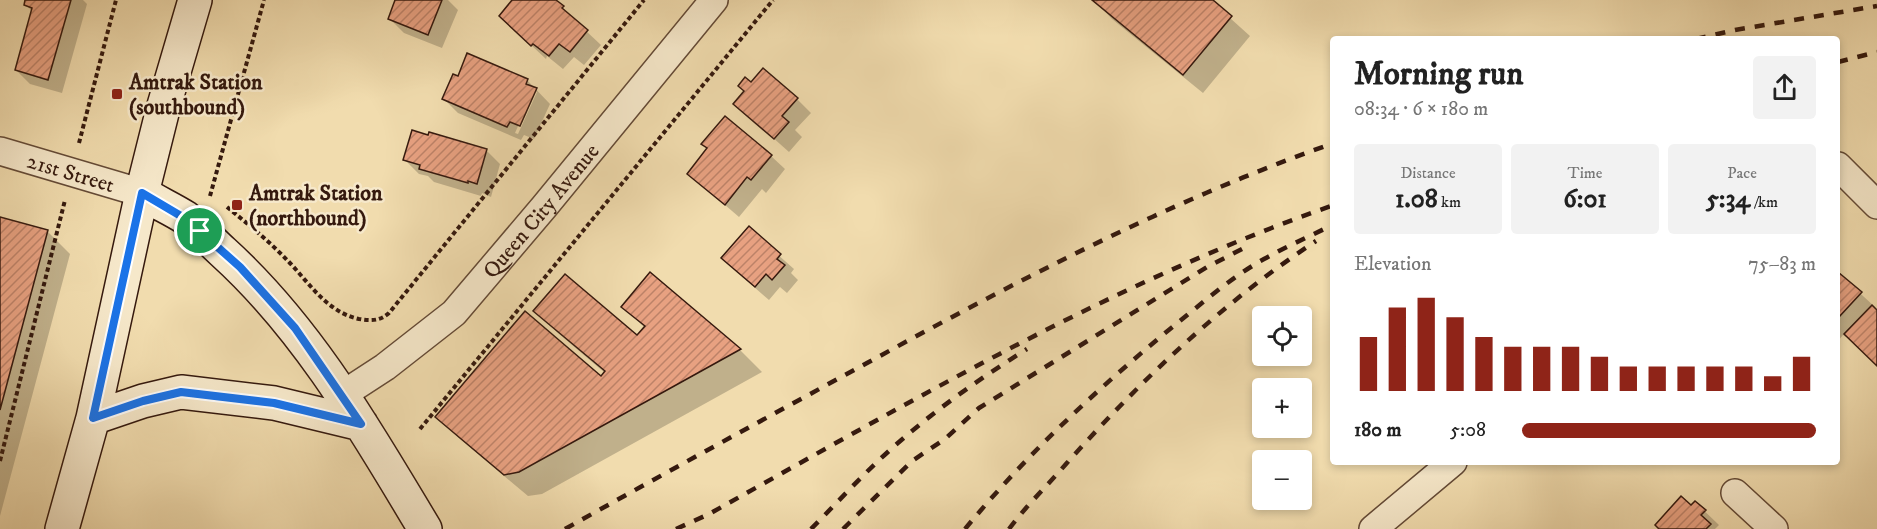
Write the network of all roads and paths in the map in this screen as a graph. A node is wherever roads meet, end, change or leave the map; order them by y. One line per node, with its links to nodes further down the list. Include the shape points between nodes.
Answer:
1 (116, 0): 9 (path)
2 (195, 0): 10 (main road)
3 (264, 0): 11 (path)
4 (644, 0): 13 (path, via 382,319 349,317 325,302 289,262)
5 (714, 0): 16 (street, Queen City Avenue, via 454,313)
6 (773, 0): 19 (path)
7 (0, 151): 9 (street, 21st Street)
8 (1840, 168): 14 (street)
9 (72, 173): 10 (street, 21st Street); 20 (path)
10 (142, 193): 15 (main road); 17 (main road)
11 (211, 193): 12 (path); 15 (path)
12 (214, 197)
13 (220, 201)
14 (1877, 205)
15 (200, 231): 16 (main road, via 240,267 295,328)
16 (342, 395): 18 (main road)
17 (93, 418): 18 (main road, via 181,392 274,403); 23 (main road)
18 (361, 424): 24 (main road)
19 (420, 429)
20 (0, 461)
21 (1449, 465): 25 (street)
22 (1735, 493): 26 (street)
23 (62, 529)
24 (425, 529)
25 (1373, 529)
26 (1774, 529)

